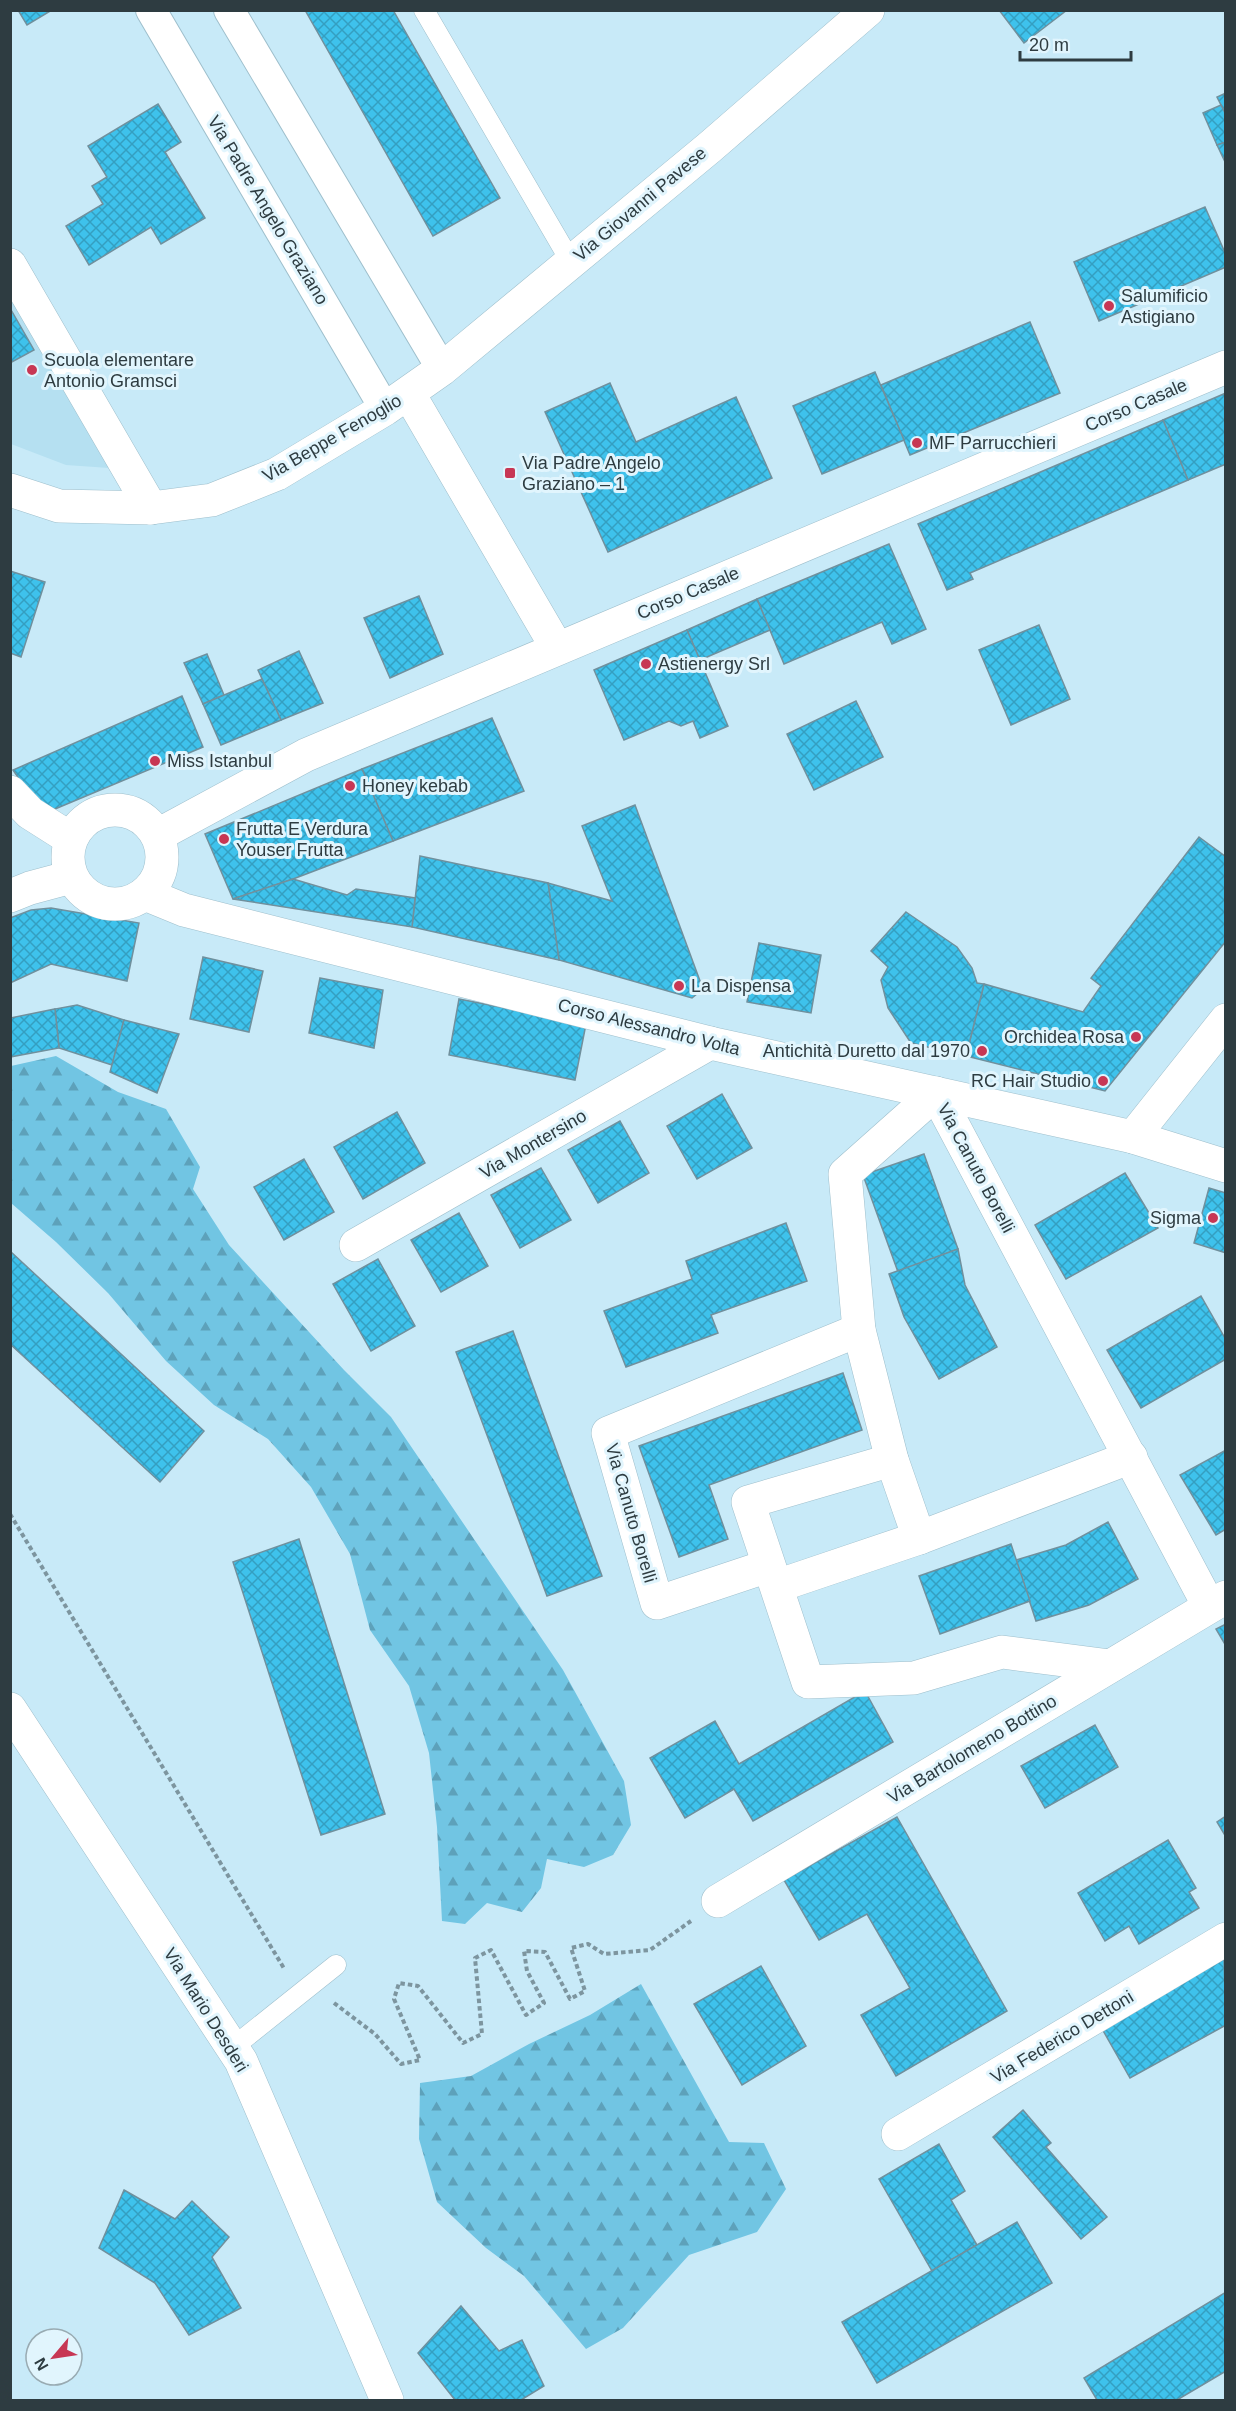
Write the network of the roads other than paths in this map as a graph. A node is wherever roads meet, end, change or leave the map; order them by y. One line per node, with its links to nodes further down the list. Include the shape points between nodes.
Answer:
1 (151, 10): 9 (street, Via Padre Angelo Graziano)
2 (229, 10): 8 (street)
3 (424, 10): 5 (lane)
4 (868, 10): 5 (street, Via Giovanni Pavese)
5 (571, 262): 8 (street, Via Giovanni Pavese)
6 (10, 265): 11 (street)
7 (1226, 367): 12 (street, Corso Casale)
8 (442, 369): 9 (street, Via Giovanni Pavese)
9 (397, 401): 11 (street, Via Beppe Fenoglio, via 277,474 212,500); 12 (street, Via Padre Angelo Graziano)
10 (10, 490): 11 (street, Via Beppe Fenoglio, via 59,506)
11 (151, 508)
12 (557, 648): 14 (street, Corso Casale, via 306,755)
13 (10, 792): 15 (street, via 30,813)
14 (158, 835): 15 (street, via 134,813 117,809 86,818); 17 (street, via 162,867)
15 (71, 839): 16 (street, via 67,861)
16 (71, 877): 17 (street, via 80,889 104,904 119,905); 18 (street)
17 (145, 894): 20 (street, Corso Alessandro Volta, via 184,910)
18 (10, 896)
19 (1226, 1020): 22 (street)
20 (710, 1043): 21 (street, Corso Alessandro Volta); 24 (street, Via Montersino)
21 (936, 1093): 22 (street, Corso Alessandro Volta); 25 (street, Via Canuto Borelli, via 845,1174); 26 (street, Via Canuto Borelli)
22 (1133, 1137): 23 (street, Corso Alessandro Volta)
23 (1226, 1166)
24 (356, 1245)
25 (859, 1330): 27 (street, Via Canuto Borelli); 29 (street, Via Canuto Borelli, via 608,1433 657,1603)
26 (1131, 1457): 28 (street, Via Canuto Borelli); 30 (street, Via Canuto Borelli)
27 (892, 1460): 28 (street, Via Canuto Borelli); 29 (street, via 748,1502)
28 (919, 1538): 29 (street, Via Canuto Borelli)
29 (772, 1576): 31 (street, via 808,1682 914,1678 1002,1652)
30 (1217, 1602): 31 (street, Via Bartolomeno Bottino)
31 (1110, 1666): 33 (street, Via Bartolomeno Bottino)
32 (10, 1709): 36 (street, Via Mario Desderi)
33 (718, 1901)
34 (1226, 1939): 37 (street, Via Federico Dettoni)
35 (336, 1965): 36 (lane)
36 (232, 2048): 38 (street, Via Mario Desderi)
37 (898, 2134)
38 (387, 2400)

